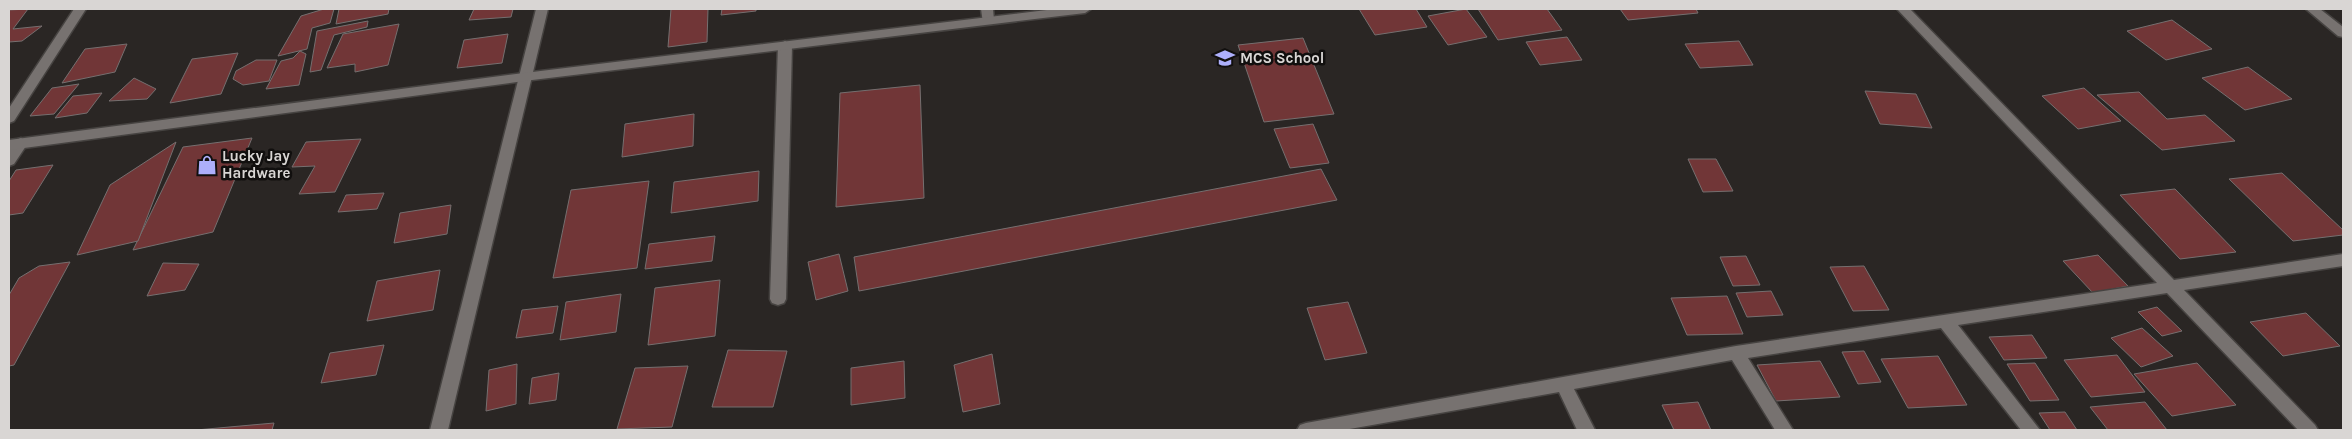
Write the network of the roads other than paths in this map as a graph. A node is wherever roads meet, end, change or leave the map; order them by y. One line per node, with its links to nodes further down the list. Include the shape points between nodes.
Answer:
1 (80, 9): 10 (street)
2 (542, 9): 9 (street)
3 (1086, 9): 6 (street)
4 (1903, 9): 14 (street)
5 (2312, 9): 7 (street)
6 (987, 15): 8 (street)
7 (2343, 33)
8 (785, 45): 9 (street); 15 (street)
9 (524, 77): 11 (street); 19 (street)
10 (9, 118)
11 (15, 144): 12 (street)
12 (9, 161)
13 (2343, 260): 14 (street)
14 (2171, 287): 16 (street); 24 (street)
15 (778, 299)
16 (1946, 322): 17 (street); 23 (street)
17 (1736, 353): 18 (street); 22 (street)
18 (1564, 385): 20 (street); 21 (street)
19 (439, 430)
20 (1306, 430)
21 (1586, 430)
22 (1784, 430)
23 (2031, 430)
24 (2309, 430)

